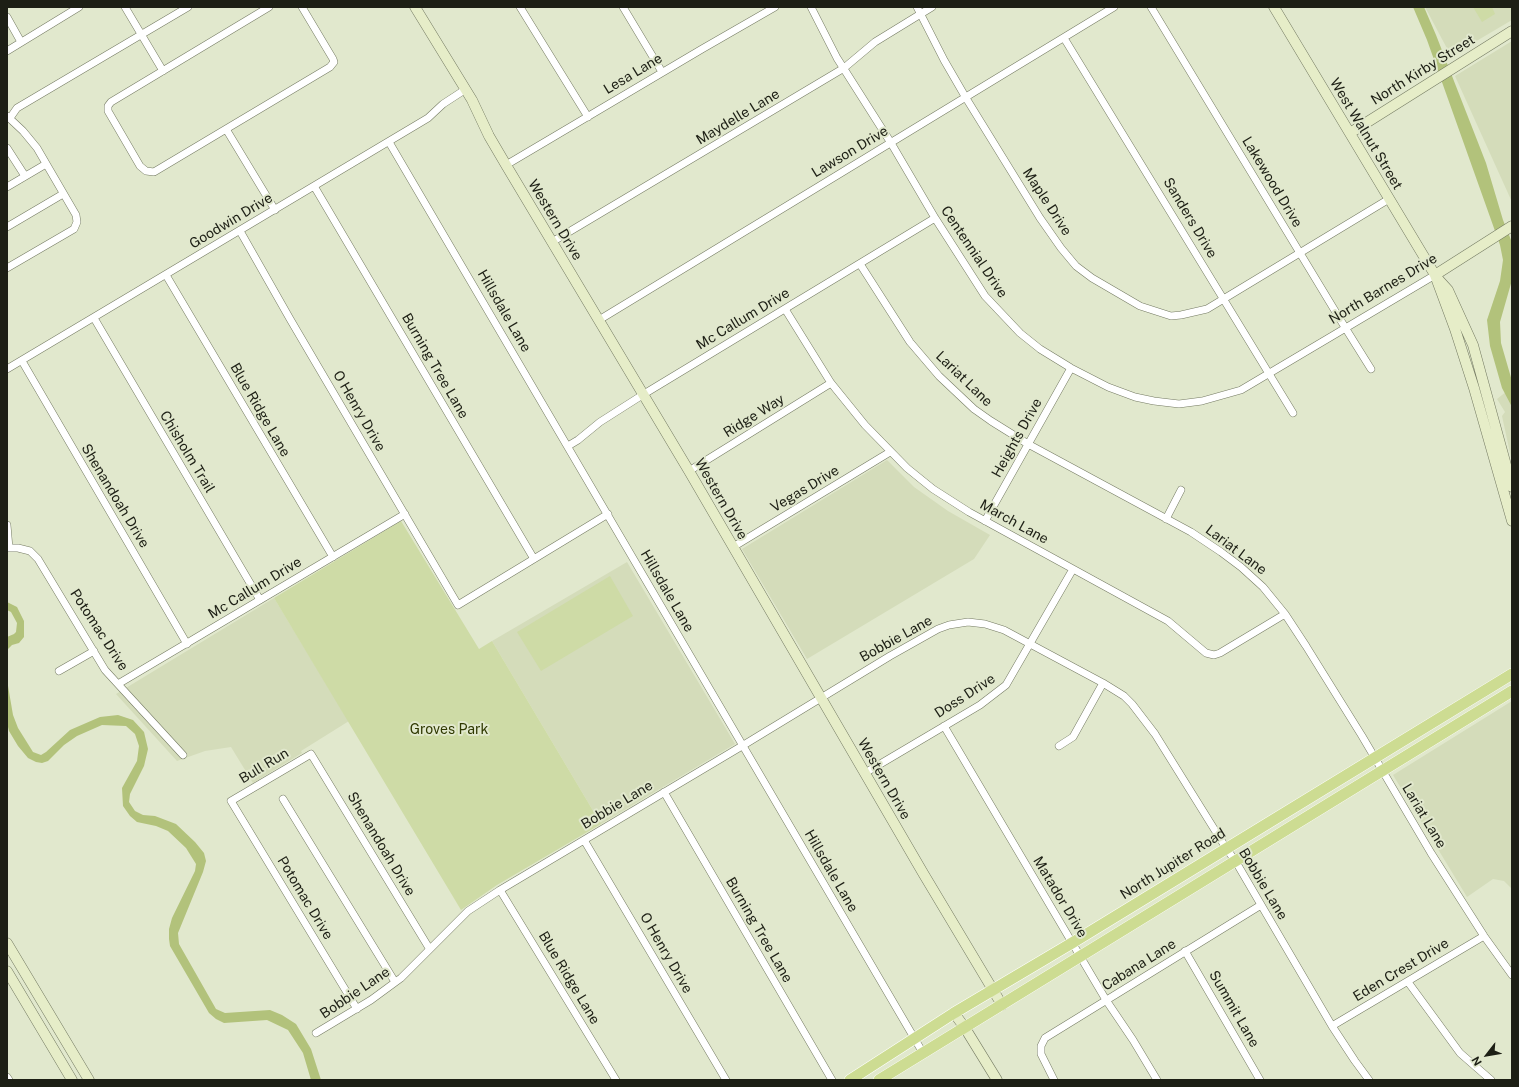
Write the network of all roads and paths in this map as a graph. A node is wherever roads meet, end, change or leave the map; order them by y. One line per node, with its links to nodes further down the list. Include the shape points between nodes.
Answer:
1 (79, 7): 20 (street)
2 (125, 7): 18 (street)
3 (188, 7): 18 (street)
4 (268, 7): 23 (street)
5 (302, 7): 29 (street, via 334,62 330,67)
6 (415, 7): 25 (street, Western Drive)
7 (520, 7): 28 (street)
8 (623, 7): 24 (street)
9 (775, 7): 24 (street, Lesa Lane)
10 (811, 7): 22 (street, Centennial Drive)
11 (932, 7): 15 (street, Maydelle Lane)
12 (1114, 7): 19 (street, Lawson Drive)
13 (1151, 7): 47 (street, Lakewood Drive)
14 (1274, 7): 30 (street, West Walnut Street)
15 (919, 10): 22 (street, Maydelle Lane); 26 (street, Maple Drive)
16 (7, 17): 20 (street)
17 (1512, 31): 30 (street, North Kirby Street)
18 (141, 34): 23 (street); 27 (street, via 17,108)
19 (1064, 38): 26 (street, Lawson Drive); 52 (street, Sanders Drive)
20 (22, 42): 21 (street)
21 (7, 51)
22 (844, 68): 32 (street, Centennial Drive); 46 (street, Maydelle Lane)
23 (163, 71): 29 (street, via 108,106 108,111 140,166 146,171 154,172)
24 (662, 72): 28 (street, Lesa Lane)
25 (466, 90): 31 (street, Goodwin Drive); 35 (street, Western Drive)
26 (966, 98): 32 (street, Lawson Drive); 52 (street, Maple Drive, via 1040,218 1076,266 1140,306 1171,316 1207,309)
27 (9, 117): 34 (street, via 23,130)
28 (588, 117): 35 (street, Lesa Lane)
29 (226, 129): 41 (street)
30 (1350, 133): 40 (street, West Walnut Street)
31 (389, 142): 37 (street, Goodwin Drive); 70 (street, Hillsdale Lane)
32 (891, 143): 42 (street, Centennial Drive); 55 (street, Lawson Drive)
33 (7, 148): 36 (street)
34 (46, 164): 36 (street); 39 (street)
35 (506, 165): 46 (street, Western Drive)
36 (24, 176): 38 (street)
37 (314, 186): 41 (street, Goodwin Drive); 85 (street, Burning Tree Lane)
38 (7, 187)
39 (63, 194): 43 (street); 49 (street, via 76,215 74,229)
40 (1389, 199): 47 (street, Maple Drive); 51 (street, West Walnut Street)
41 (275, 210): 45 (street, Goodwin Drive)
42 (935, 218): 48 (street, Mc Callum Drive); 58 (street, Centennial Drive, via 974,280 1000,314 1040,349)
43 (7, 227)
44 (1511, 227): 51 (street, North Barnes Drive)
45 (240, 230): 50 (street, Goodwin Drive); 76 (street, O Henry Drive)
46 (552, 242): 55 (street, Western Drive)
47 (1300, 253): 52 (street, Maple Drive); 56 (street, Lakewood Drive)
48 (860, 264): 53 (street, Mc Callum Drive); 69 (street, Lariat Lane, via 910,342 939,376 974,409)
49 (7, 268)
50 (166, 275): 54 (street, Goodwin Drive); 84 (street, Blue Ridge Lane)
51 (1435, 275): 56 (street, North Barnes Drive); 61 (street, West Walnut Street); 66 (street, West Walnut Street, via 1448,290 1469,336)
52 (1224, 299): 62 (street, Sanders Drive)
53 (785, 309): 63 (street, March Lane); 64 (street, Mc Callum Drive)
54 (94, 318): 57 (street, Goodwin Drive); 87 (street, Chisholm Trail)
55 (599, 320): 64 (street, Western Drive)
56 (1346, 329): 60 (street, Lakewood Drive); 62 (street, North Barnes Drive)
57 (22, 361): 59 (street, Goodwin Drive); 89 (street, Shenandoah Drive)
58 (1071, 368): 62 (street, Centennial Drive, via 1108,387 1135,397 1179,404 1202,401 1242,390); 69 (street, Heights Drive)
59 (7, 369)
60 (1371, 369)
61 (1470, 374): 65 (street, West Walnut Street); 66 (street, via 1486,406)
62 (1269, 375): 67 (street, Sanders Drive)
63 (832, 382): 71 (street, March Lane, via 865,425); 72 (street, Ridge Way)
64 (644, 394): 70 (street, Mc Callum Drive); 72 (street, Western Drive)
65 (1480, 409): 68 (street, via 1488,415); 75 (street, West Walnut Street, via 1499,479)
66 (1491, 410): 68 (street, West Walnut Street)
67 (1293, 413)
68 (1499, 440): 73 (street, West Walnut Street)
69 (1028, 444): 78 (street, Lariat Lane); 79 (street, Heights Drive)
70 (568, 446): 77 (street, Hillsdale Lane)
71 (890, 452): 79 (street, March Lane, via 933,489); 82 (street, Vegas Drive)
72 (689, 471): 82 (street, Western Drive)
73 (1512, 487)
74 (1181, 490): 78 (street)
75 (1510, 502): 80 (street)
76 (405, 514): 84 (street, Mc Callum Drive); 85 (street, O Henry Drive, via 458,605)
77 (608, 514): 85 (street); 101 (street, Hillsdale Lane)
78 (1166, 519): 88 (street, Lariat Lane, via 1242,567)
79 (985, 521): 86 (street, March Lane)
80 (1512, 521)
81 (7, 525): 83 (street)
82 (733, 547): 97 (street, Western Drive)
83 (8, 548): 91 (street, Potomac Drive, via 30,551 38,559)
84 (333, 557): 87 (street, Mc Callum Drive)
85 (534, 559)
86 (1073, 569): 88 (street, March Lane, via 1168,621 1206,653 1214,655); 90 (street, Doss Drive)
87 (260, 600): 89 (street, Mc Callum Drive)
88 (1285, 614): 105 (street, Lariat Lane)
89 (187, 644): 95 (street, Mc Callum Drive)
90 (1030, 645): 94 (street, Bobbie Lane); 97 (street, Bobbie Lane, via 1004,630 985,624 968,622 949,625 890,656); 100 (street, Doss Drive, via 1006,685 980,705)
91 (94, 650): 92 (street); 95 (street, Potomac Drive)
92 (59, 672)
93 (1512, 674): 98 (main road, North Jupiter Road)
94 (1103, 683): 102 (street, via 1073,736); 112 (street, Bobbie Lane, via 1124,696 1144,718)
95 (118, 684): 104 (street, Potomac Drive)
96 (1512, 691): 99 (main road)
97 (821, 698): 101 (street, Bobbie Lane); 107 (street, Western Drive)
98 (1460, 706): 99 (main road); 105 (main road, North Jupiter Road)
99 (1468, 718): 106 (main road)
100 (944, 726): 107 (street, Doss Drive); 118 (street, Matador Drive)
101 (742, 746): 108 (street, Bobbie Lane); 134 (street, Hillsdale Lane)
102 (1059, 746)
103 (311, 754): 110 (street, Bull Run); 119 (street, Shenandoah Drive)
104 (183, 755)
105 (1375, 758): 106 (street, Lariat Lane); 112 (main road, North Jupiter Road)
106 (1383, 771): 113 (main road); 116 (street, Lariat Lane)
107 (865, 773): 126 (street, Western Drive)
108 (664, 792): 111 (street, Bobbie Lane); 144 (street, Burning Tree Lane)
109 (283, 799): 124 (street)
110 (232, 801): 129 (street, Potomac Drive)
111 (584, 840): 114 (street, Bobbie Lane); 143 (street, O Henry Drive)
112 (1226, 848): 113 (street, Bobbie Lane); 118 (main road, North Jupiter Road)
113 (1236, 862): 115 (street, Bobbie Lane); 121 (main road)
114 (500, 890): 119 (street, Bobbie Lane, via 468,911); 142 (street, Blue Ridge Lane)
115 (1261, 905): 120 (street, Cabana Lane); 131 (street, Bobbie Lane)
116 (1484, 936): 123 (street, Lariat Lane); 125 (street, Eden Crest Drive)
117 (7, 943): 135 (street)
118 (1072, 944): 121 (street, Matador Drive); 126 (main road, North Jupiter Road)
119 (429, 948): 124 (street, Bobbie Lane)
120 (1185, 951): 127 (street, Cabana Lane); 150 (street, Summit Lane)
121 (1080, 957): 127 (street, Matador Drive); 128 (main road)
122 (7, 971): 136 (street)
123 (1512, 975)
124 (395, 982): 129 (street, Bobbie Lane)
125 (1408, 982): 131 (street, Eden Crest Drive); 152 (street, via 1460,1054)
126 (993, 990): 128 (street, Western Drive); 130 (main road, North Jupiter Road)
127 (1106, 1000): 148 (street, Cabana Lane, via 1045,1038 1041,1054); 149 (street, Matador Drive)
128 (1002, 1005): 132 (main road)
129 (358, 1009): 133 (street, Bobbie Lane)
130 (954, 1013): 132 (street); 134 (main road, North Jupiter Road)
131 (1332, 1026): 151 (street, Bobbie Lane)
132 (965, 1028): 137 (main road); 147 (street)
133 (316, 1034)
134 (914, 1039): 137 (street, Hillsdale Lane); 145 (main road, North Jupiter Road)
135 (69, 1046): 136 (street); 141 (street)
136 (56, 1054): 140 (street)
137 (923, 1054): 146 (main road)
138 (7, 1077): 139 (street)
139 (9, 1080)
140 (72, 1080)
141 (89, 1080)
142 (616, 1080)
143 (726, 1080)
144 (832, 1080)
145 (850, 1080)
146 (878, 1080)
147 (997, 1080)
148 (1054, 1080)
149 (1157, 1080)
150 (1260, 1080)
151 (1369, 1080)
152 (1491, 1080)

